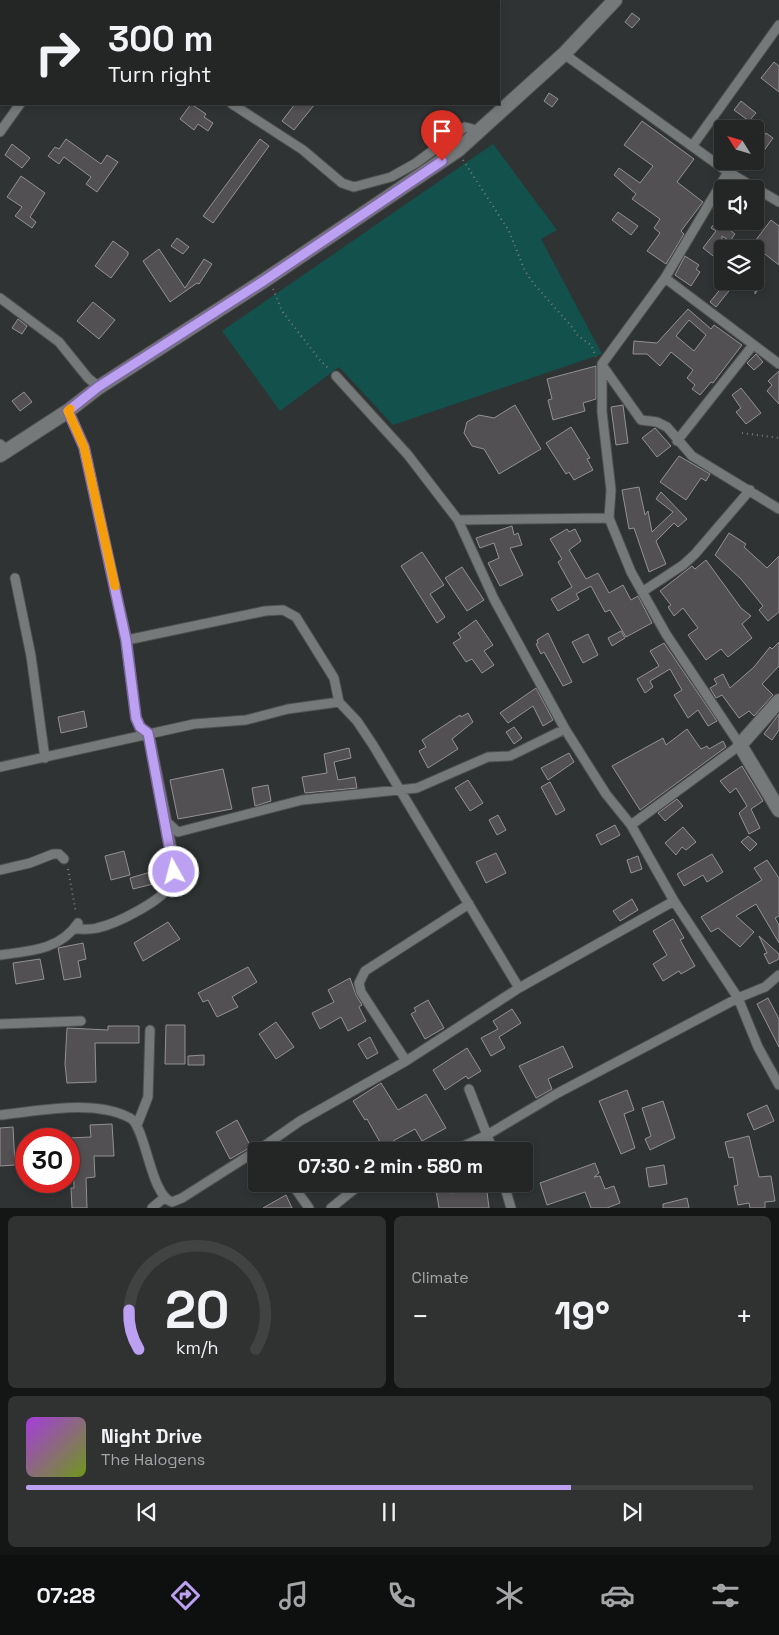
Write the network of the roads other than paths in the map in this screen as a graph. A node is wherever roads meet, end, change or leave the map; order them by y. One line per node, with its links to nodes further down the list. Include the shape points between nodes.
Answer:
1 (615, 0): 3 (street)
2 (779, 25): 8 (street)
3 (564, 54): 6 (street); 8 (street)
4 (19, 105): 7 (street)
5 (234, 105): 6 (street, via 289,140 342,183 354,187 391,177 465,127)
6 (481, 130): 17 (street, via 458,150 265,280)
7 (0, 132)
8 (693, 145): 9 (street)
9 (728, 172): 10 (street); 11 (street)
10 (779, 202)
11 (665, 278): 13 (street); 14 (street)
12 (0, 298): 17 (street, via 59,342)
13 (752, 346): 15 (street); 19 (street)
14 (602, 364): 19 (street, via 641,420 667,427); 23 (street, via 602,412 611,490)
15 (779, 364)
16 (336, 376): 24 (street, via 408,455)
17 (98, 387): 18 (street)
18 (68, 411): 20 (street); 27 (street, via 84,447)
19 (677, 441): 21 (street, via 692,456)
20 (3, 449)
21 (750, 490): 22 (street); 26 (street, via 695,554)
22 (779, 509)
23 (609, 518): 24 (street); 26 (street)
24 (458, 520): 30 (street, via 494,599)
25 (15, 578): 33 (street, via 31,656)
26 (642, 592): 32 (street)
27 (126, 640): 29 (street, via 283,610 296,617 334,678); 31 (street, via 136,718)
28 (779, 701): 32 (street)
29 (339, 702): 31 (street, via 288,709 246,720 194,724); 35 (street, via 373,745)
30 (565, 729): 35 (street, via 510,756 488,757 416,788); 38 (street, via 606,794)
31 (148, 733): 33 (street); 37 (street)
32 (740, 745): 36 (street); 38 (street)
33 (45, 758): 34 (street)
34 (0, 767)
35 (401, 790): 37 (street, via 302,800 178,832); 42 (street)
36 (779, 810)
37 (167, 822): 43 (street, via 174,872 165,893 105,926 94,929 76,926 52,946)
38 (631, 825): 41 (street)
39 (64, 859): 40 (street, via 53,854)
40 (0, 870)
41 (674, 901): 45 (street); 46 (street)
42 (469, 904): 45 (street); 50 (street, via 365,971 359,983 361,992)
43 (0, 955)
44 (779, 976): 46 (street, via 765,987)
45 (520, 988): 50 (street)
46 (738, 998): 51 (street, via 758,1047); 55 (street, via 556,1094)
47 (81, 1021): 48 (street)
48 (0, 1024)
49 (150, 1030): 54 (street, via 148,1098)
50 (406, 1061): 56 (street, via 300,1121)
51 (779, 1085)
52 (469, 1089): 55 (street)
53 (0, 1115): 54 (street, via 96,1108 130,1118)
54 (137, 1125): 63 (street, via 145,1156)
55 (487, 1135): 57 (street); 58 (street)
56 (276, 1142)
57 (472, 1142)
58 (490, 1142)
59 (248, 1160): 63 (street, via 182,1198 172,1202)
60 (298, 1192): 65 (street)
61 (353, 1192): 66 (street)
62 (506, 1192): 67 (street)
63 (166, 1197): 64 (street)
64 (152, 1208)
65 (309, 1208)
66 (331, 1208)
67 (511, 1208)

